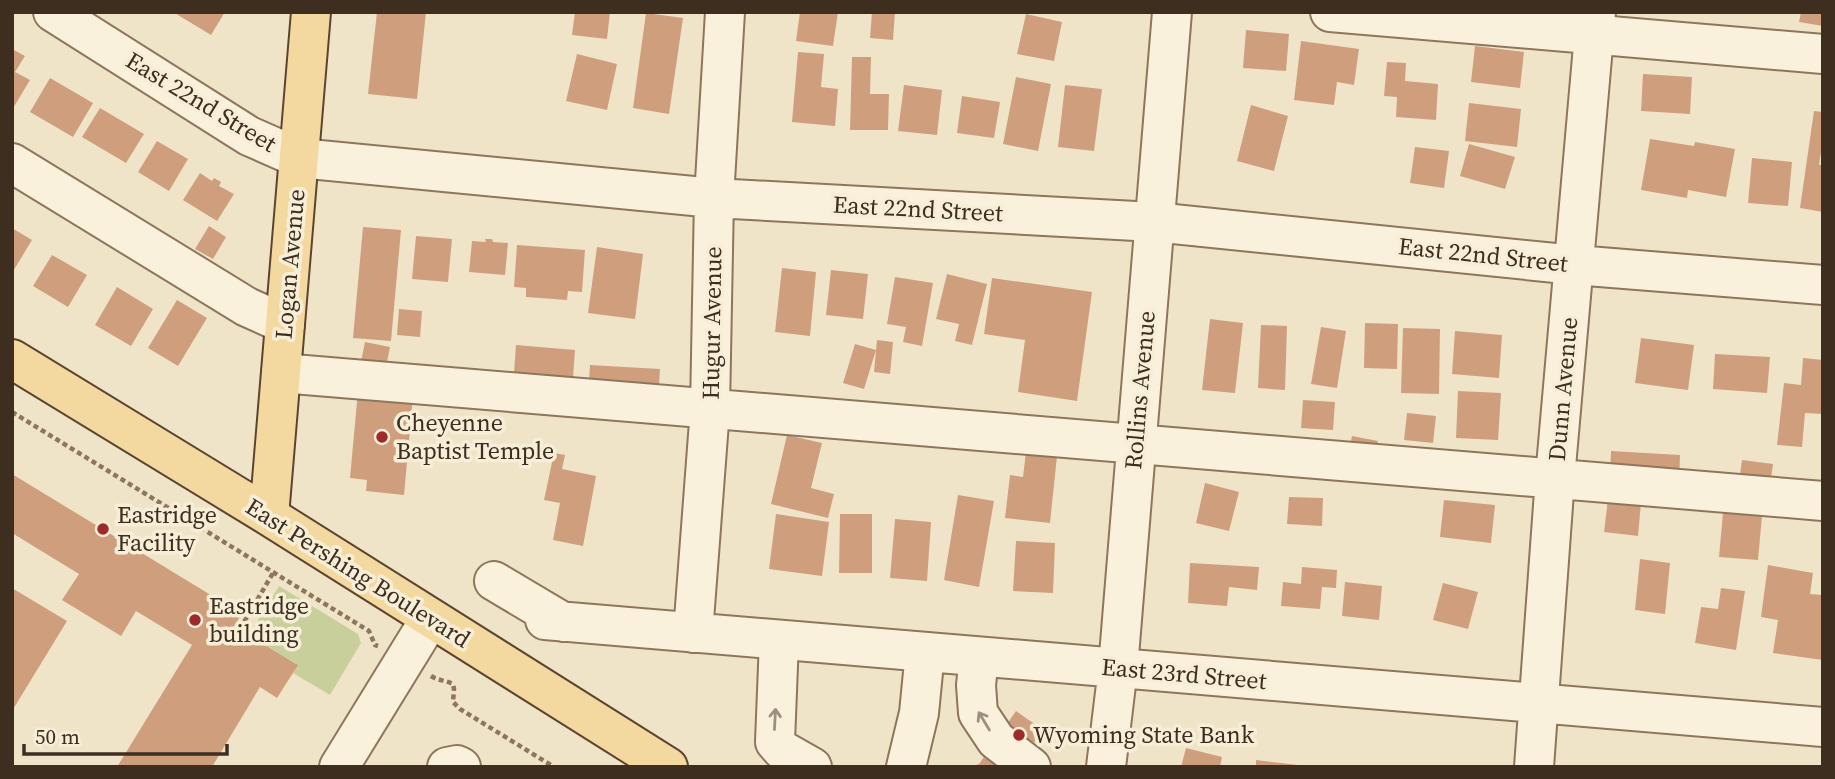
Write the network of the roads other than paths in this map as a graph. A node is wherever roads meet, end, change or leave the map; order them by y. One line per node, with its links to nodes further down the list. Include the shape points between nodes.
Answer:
1 (53, 12): 8 (street, East 22nd Street, via 249,136)
2 (311, 12): 8 (main road, Logan Avenue)
3 (725, 12): 10 (street, Hugur Avenue)
4 (1172, 12): 11 (street, Rollins Avenue)
5 (1330, 12): 6 (street)
6 (1595, 23): 7 (street); 12 (street, Dunn Avenue)
7 (1823, 54)
8 (299, 158): 10 (street, East 22nd Street); 14 (main road, Logan Avenue)
9 (12, 163): 14 (street, via 247,307)
10 (714, 198): 11 (street, East 22nd Street); 17 (street, Hugur Avenue)
11 (1154, 222): 12 (street, East 22nd Street); 18 (street, Rollins Avenue)
12 (1575, 265): 13 (street, East 22nd Street); 19 (street, Dunn Avenue)
13 (1823, 285)
14 (285, 324): 16 (main road, Logan Avenue)
15 (12, 359): 21 (main road, East Pershing Boulevard)
16 (281, 373): 17 (street); 21 (main road, Logan Avenue)
17 (710, 409): 18 (street); 24 (street, Hugur Avenue)
18 (1136, 444): 19 (street); 28 (street, Rollins Avenue)
19 (1555, 478): 20 (street); 29 (street, Dunn Avenue)
20 (1823, 501)
21 (269, 516): 23 (main road, East Pershing Boulevard)
22 (494, 581): 24 (street, East 23rd Street, via 554,621)
23 (430, 619): 31 (street); 34 (main road, East Pershing Boulevard)
24 (693, 633): 25 (street, East 23rd Street)
25 (779, 640): 26 (street, East 23rd Street); 35 (street, one-way to 25, via 775,741)
26 (925, 652): 27 (street, East 23rd Street); 36 (street, via 919,713)
27 (979, 657): 28 (street, East 23rd Street); 37 (street, one-way to 27, via 996,740 978,713)
28 (1118, 668): 29 (street, East 23rd Street); 38 (street, Rollins Avenue)
29 (1539, 704): 30 (street, East 23rd Street); 39 (street, Dunn Avenue)
30 (1823, 727)
31 (339, 767)
32 (447, 767): 33 (street)
33 (461, 767)
34 (667, 767)
35 (811, 767)
36 (906, 767)
37 (1031, 767)
38 (1107, 767)
39 (1534, 767)

